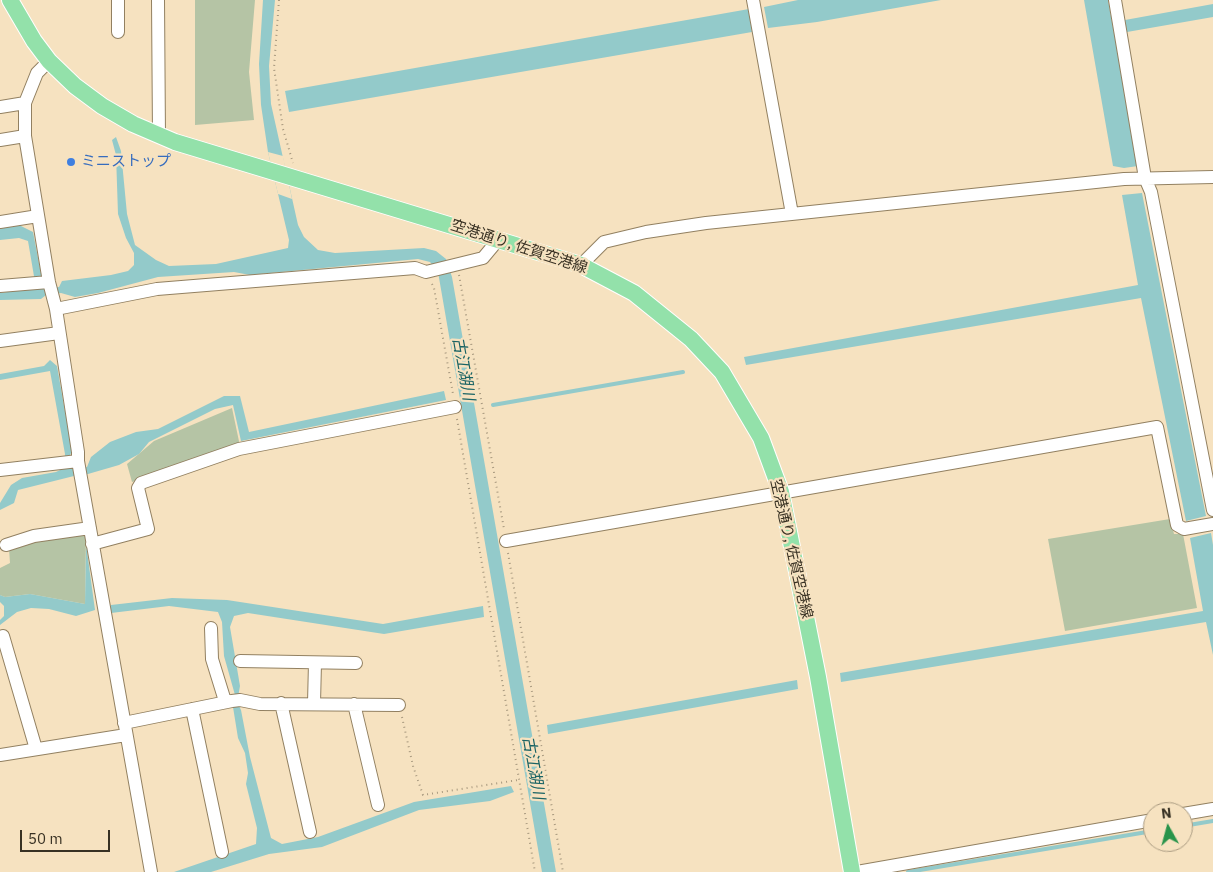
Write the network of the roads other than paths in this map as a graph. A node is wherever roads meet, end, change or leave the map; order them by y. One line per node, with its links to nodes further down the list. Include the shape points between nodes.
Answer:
1 (10, 0): 7 (main road, 空港通り, 佐賀空港線)
2 (118, 0): 6 (street)
3 (158, 0): 11 (street)
4 (754, 0): 15 (street)
5 (1115, 0): 14 (street)
6 (118, 32)
7 (50, 61): 8 (street, via 37,73); 11 (main road, 空港通り, 佐賀空港線, via 75,86 102,106)
8 (25, 103): 9 (street); 10 (street)
9 (0, 106)
10 (25, 136): 12 (street); 16 (street)
11 (159, 136): 18 (main road, 空港通り, 佐賀空港線)
12 (0, 140)
13 (1213, 177): 14 (street)
14 (1145, 178): 15 (street); 28 (street, via 1151,192)
15 (792, 214): 19 (street, via 646,232 604,242)
16 (38, 216): 17 (street); 21 (street)
17 (0, 222)
18 (498, 240): 19 (main road, 空港通り, 佐賀空港線); 21 (street, via 483,258 426,272 415,268 158,289)
19 (581, 265): 27 (main road, 空港通り, 佐賀空港線, via 634,292 691,339 722,372 760,438)
20 (0, 286): 21 (street)
21 (48, 290): 22 (street)
22 (60, 333): 23 (street); 25 (street)
23 (0, 341)
24 (455, 407): 32 (street, via 239,449 141,482 138,488 148,529)
25 (74, 466): 26 (street); 30 (street)
26 (0, 470)
27 (781, 492): 29 (street, via 1157,427 1177,525 1184,529); 31 (street); 56 (main road, 空港通り, 佐賀空港線)
28 (1213, 510)
29 (1213, 524)
30 (90, 528): 32 (street); 33 (street, via 34,536)
31 (506, 541)
32 (92, 544): 46 (street)
33 (6, 545)
34 (211, 628): 40 (street, via 212,658)
35 (3, 636): 39 (street)
36 (240, 661): 37 (street)
37 (315, 663): 38 (street); 41 (street)
38 (356, 663)
39 (6, 672): 47 (street)
40 (232, 701): 42 (street); 45 (street)
41 (314, 703): 42 (street); 43 (street)
42 (280, 704): 53 (street)
43 (354, 704): 44 (street); 49 (street)
44 (399, 705)
45 (192, 709): 46 (street); 54 (street)
46 (125, 729): 47 (street); 55 (street)
47 (36, 749): 48 (street)
48 (0, 755)
49 (378, 806)
50 (1213, 809): 51 (street)
51 (1193, 812)
52 (1143, 822): 57 (street)
53 (310, 832)
54 (222, 852)
55 (152, 872)
56 (852, 872)
57 (857, 872)

